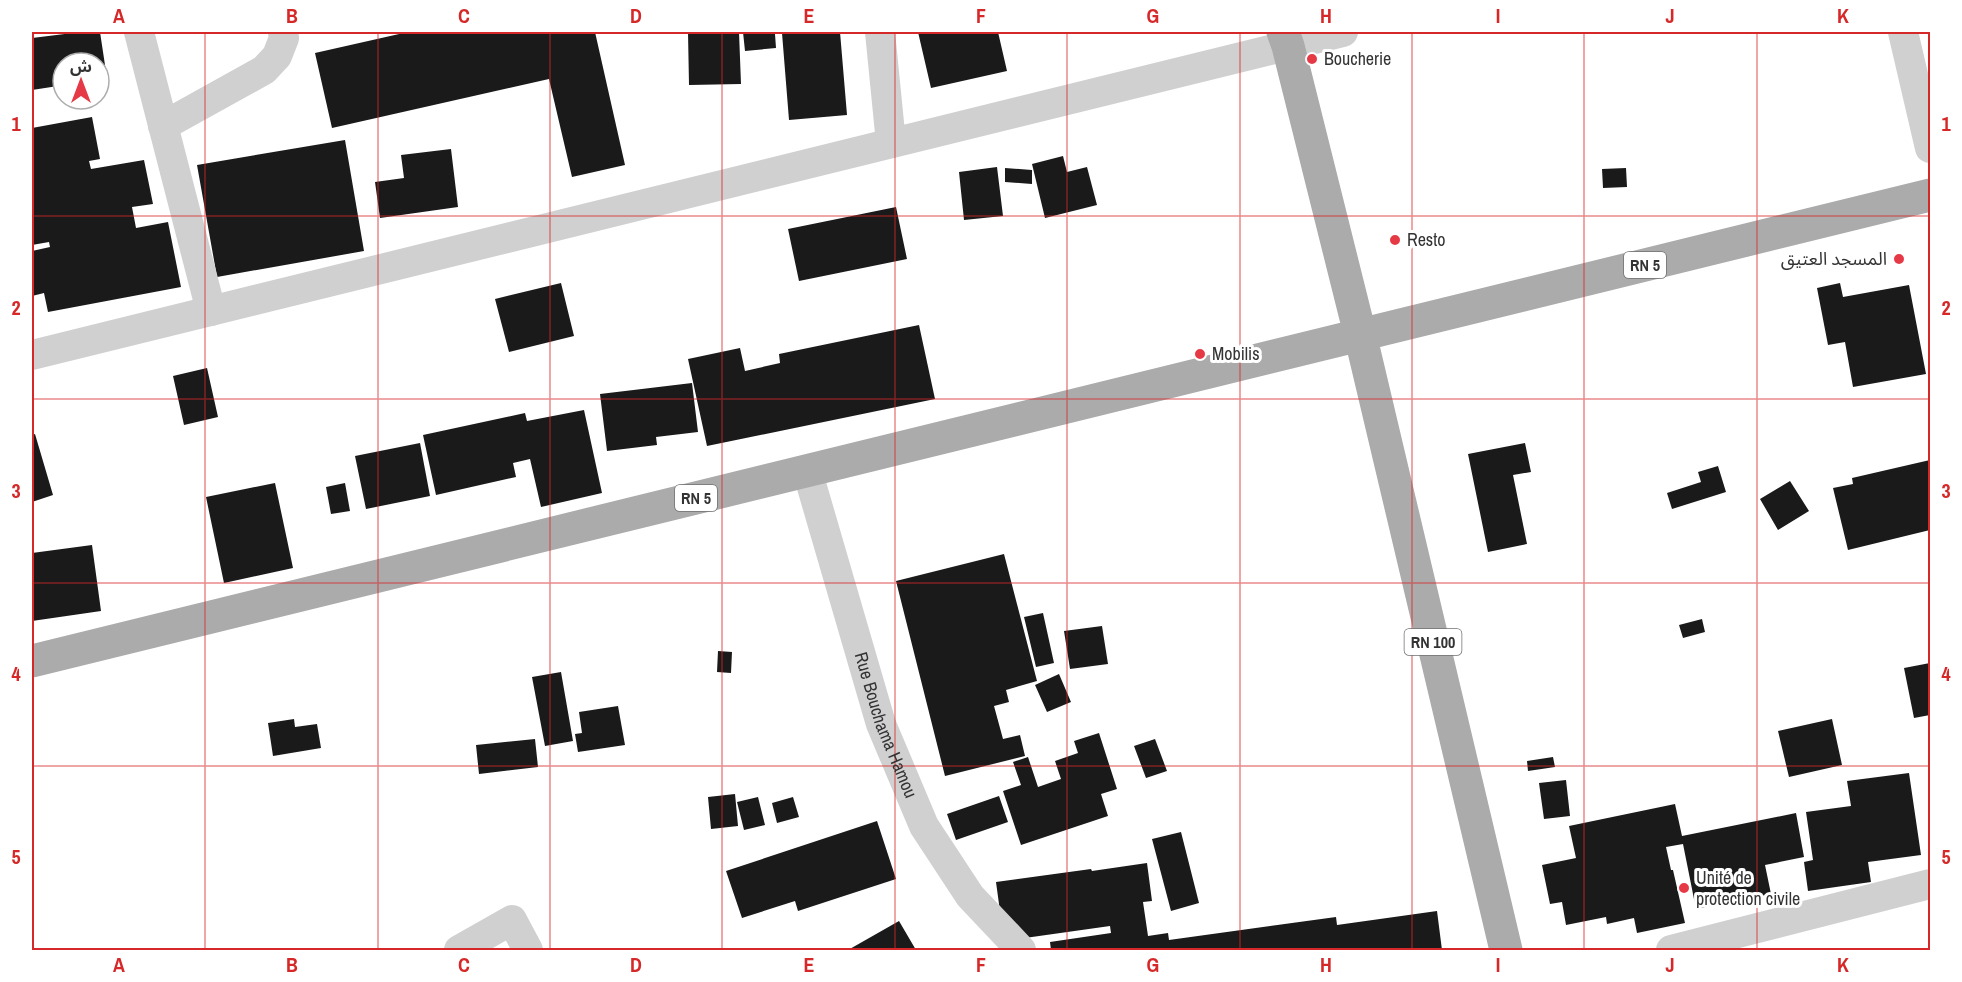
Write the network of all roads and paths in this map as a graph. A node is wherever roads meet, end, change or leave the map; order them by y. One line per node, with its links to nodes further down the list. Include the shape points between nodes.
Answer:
1 (139, 32): 7 (street)
2 (283, 32): 7 (street, via 277,56 264,70)
3 (880, 32): 8 (street)
4 (1344, 32): 6 (street)
5 (1903, 32): 9 (street)
6 (1286, 39): 8 (street); 12 (main road)
7 (164, 126): 11 (street)
8 (891, 143): 11 (street)
9 (1930, 148)
10 (1930, 195): 12 (main road, RN 5)
11 (211, 311): 13 (street)
12 (1360, 334): 14 (main road, RN 5); 20 (main road, RN 100)
13 (32, 355)
14 (807, 470): 15 (main road, RN 5); 19 (street, Rue Bouchama Hamou, via 881,724 924,826 970,896)
15 (32, 661)
16 (1930, 884): 21 (street)
17 (459, 951): 18 (street, via 512,920)
18 (528, 951)
19 (1021, 951)
20 (1506, 951)
21 (1671, 951)

